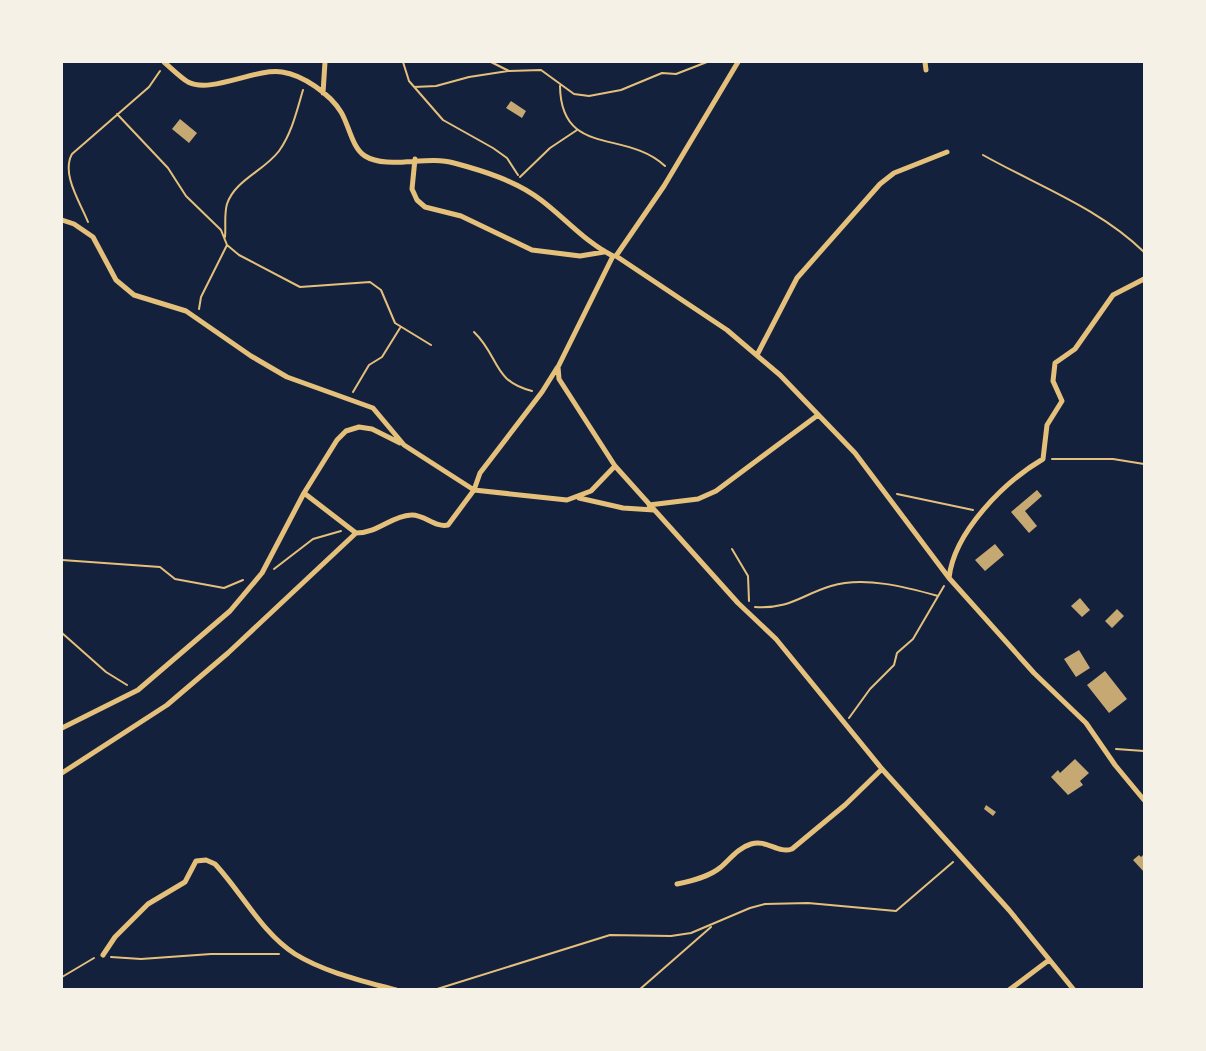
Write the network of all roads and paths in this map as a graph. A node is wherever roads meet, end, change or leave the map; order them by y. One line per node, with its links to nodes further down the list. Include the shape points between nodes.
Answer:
1 (165, 62): 10 (street, via 188,81 201,85 266,72 283,72); 14 (path, via 149,87)
2 (325, 62): 13 (street)
3 (403, 62): 12 (path)
4 (491, 62): 9 (path)
5 (707, 62): 11 (path, via 676,74 662,73 621,90 589,96)
6 (738, 62): 19 (street)
7 (925, 62): 8 (street)
8 (926, 70)
9 (509, 71): 11 (path, via 541,70); 12 (path)
10 (306, 80): 13 (street); 24 (path, via 280,149 234,191 227,203)
11 (560, 86): 15 (path, via 560,101)
12 (414, 87): 20 (path, via 442,120 493,148 513,165)
13 (323, 93): 18 (street, via 340,111 362,154 387,162)
14 (117, 114): 23 (path, via 72,154 67,167); 24 (path, via 168,168 186,196 221,230)
15 (577, 130): 19 (path, via 590,139 648,151); 20 (path, via 550,148)
16 (947, 152): 34 (street, via 894,173 880,184 797,278)
17 (983, 155): 27 (path, via 1078,205 1123,233)
18 (415, 159): 21 (street, via 450,162); 26 (street, via 412,189 425,207 461,216 532,250 580,256)
19 (672, 172): 28 (street)
20 (519, 178): 21 (path)
21 (513, 183): 26 (street, via 545,203)
22 (62, 220): 23 (street)
23 (93, 237): 30 (street, via 122,288)
24 (225, 240): 25 (path)
25 (227, 245): 30 (path, via 201,297); 31 (path, via 300,287 370,282 381,290 392,318)
26 (604, 252): 28 (street)
27 (1144, 252)
28 (614, 256): 34 (street, via 727,330); 35 (street)
29 (1144, 279): 40 (street, via 1113,295 1075,349 1054,363 1053,381 1062,401 1047,425)
30 (197, 318): 37 (street, via 286,377)
31 (400, 327): 33 (path); 37 (path, via 382,357 369,365)
32 (474, 332): 36 (path, via 490,349 502,376 519,387)
33 (431, 345)
34 (757, 355): 38 (street)
35 (558, 367): 36 (street); 42 (street, via 559,379)
36 (542, 392): 44 (street, via 480,473)
37 (348, 400): 39 (street, via 376,410)
38 (818, 415): 43 (street); 47 (street, via 716,492)
39 (404, 445): 44 (street); 45 (street, via 372,429 346,431)
40 (1043, 459): 41 (path, via 1113,459); 48 (street, via 1020,475)
41 (1144, 464)
42 (615, 466): 46 (street, via 591,491); 47 (street)
43 (883, 489): 48 (path); 53 (street)
44 (474, 490): 46 (street, via 567,500); 49 (street, via 446,526 408,515 369,533)
45 (304, 493): 49 (street); 52 (street)
46 (577, 497): 47 (street, via 622,508)
47 (652, 508): 55 (street)
48 (983, 513): 53 (street, via 957,547)
49 (353, 532): 52 (path, via 319,536 274,569); 64 (street, via 167,705)
50 (732, 549): 56 (path, via 748,576)
51 (62, 560): 52 (path, via 160,567 176,579 224,588)
52 (262, 573): 58 (street, via 230,611)
53 (949, 579): 54 (path); 61 (street, via 1034,673 1086,723)
54 (938, 596): 56 (path, via 897,587 846,583 792,604); 59 (path, via 913,639 897,653 894,665 870,689)
55 (738, 603): 56 (path); 59 (street, via 776,639)
56 (750, 607)
57 (62, 633): 58 (path, via 106,672)
58 (138, 690): 60 (street)
59 (846, 723): 63 (street)
60 (62, 728)
61 (1104, 748): 62 (path); 65 (street)
62 (1144, 751)
63 (882, 769): 66 (street); 67 (street, via 792,849 755,843 743,847 709,874)
64 (62, 773)
65 (1144, 800)
66 (960, 855): 68 (path, via 896,911 808,903 765,904 732,914); 71 (street)
67 (677, 884)
68 (713, 926): 74 (path, via 671,936 610,935); 75 (path)
69 (294, 953): 70 (path, via 141,959); 70 (street, via 273,934 215,864 206,860 196,861 185,882 142,909); 73 (street, via 329,969)
70 (103, 955): 72 (path)
71 (1050, 960): 76 (street); 77 (street)
72 (62, 977)
73 (396, 990)
74 (435, 990)
75 (639, 990)
76 (1010, 990)
77 (1074, 990)

